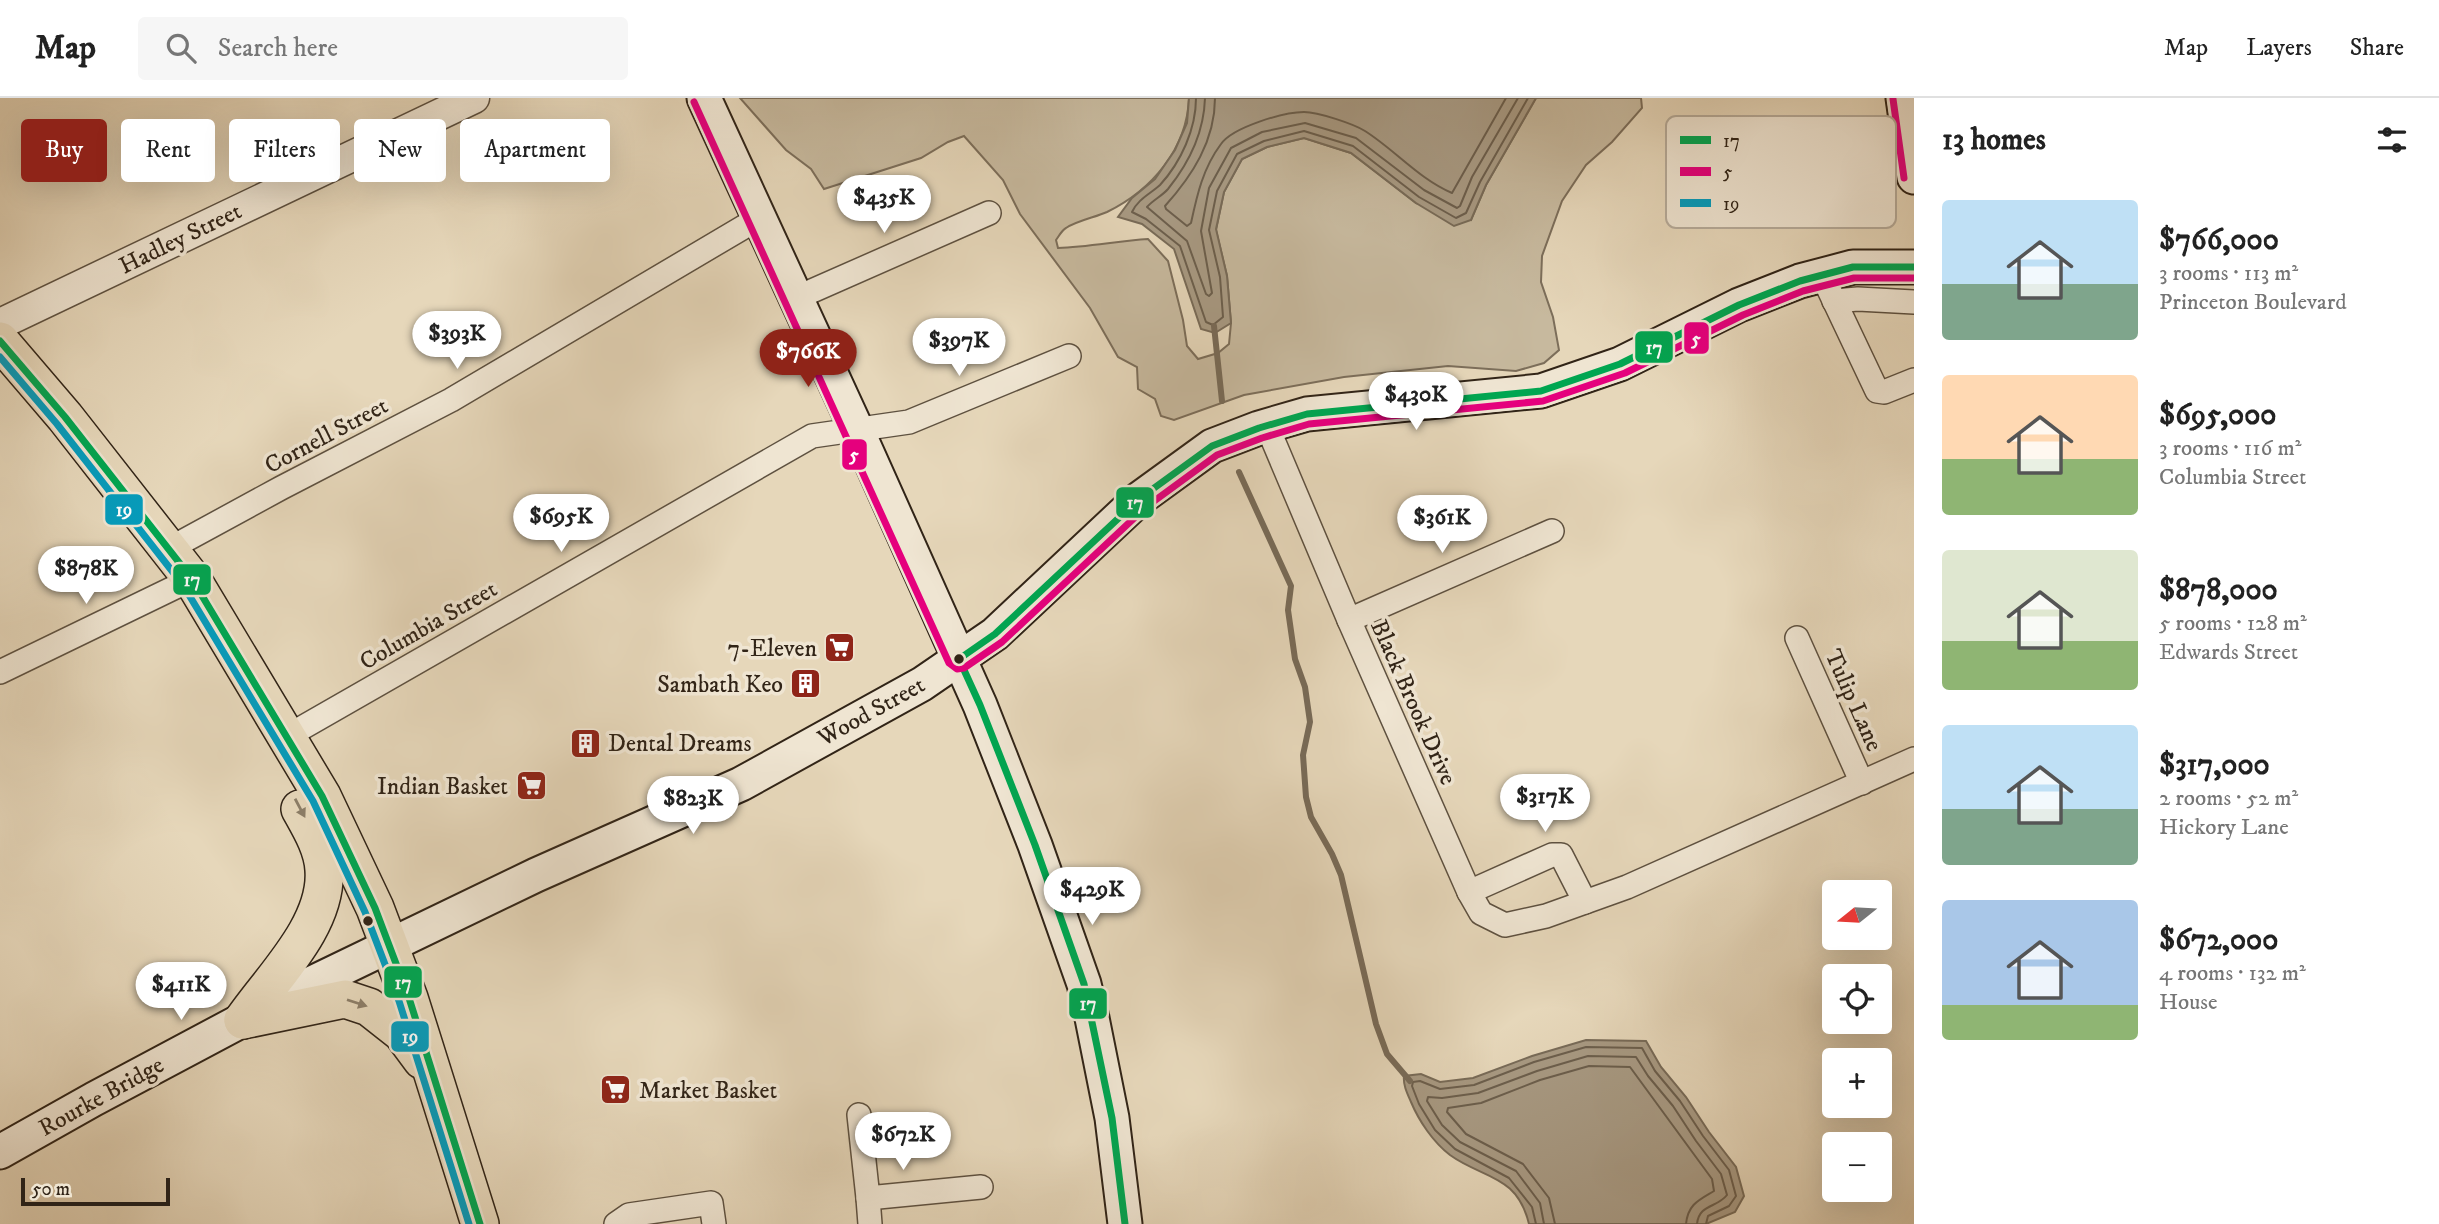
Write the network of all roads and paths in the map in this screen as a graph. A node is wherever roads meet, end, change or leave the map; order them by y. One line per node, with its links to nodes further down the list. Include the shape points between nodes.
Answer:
1 (474, 98): 11 (street, Hadley Street)
2 (704, 98): 6 (main road)
3 (1903, 98): 4 (main road)
4 (1914, 177)
5 (989, 213): 9 (street)
6 (759, 218): 9 (main road); 18 (street, Cornell Street, via 451,400)
7 (1914, 268): 8 (main road, Wood Street, via 1853,267)
8 (1828, 288): 10 (street, via 1858,299); 14 (street, via 1877,391); 15 (main road, Wood Street, via 1800,281 1739,305 1620,365 1541,391 1307,414)
9 (796, 298): 16 (main road)
10 (1914, 302)
11 (0, 324)
12 (0, 341): 18 (main road)
13 (1069, 356): 16 (street, Columbia Street, via 909,422)
14 (1914, 380)
15 (1267, 426): 20 (street, Black Brook Drive); 23 (main road, Wood Street, via 1212,446 1139,499 995,634)
16 (856, 428): 23 (main road); 25 (street, Columbia Street, via 812,436)
17 (1552, 531): 20 (street)
18 (169, 549): 19 (main road)
19 (192, 579): 22 (main road); 24 (street)
20 (1349, 620): 28 (street, Black Brook Drive)
21 (1797, 638): 27 (street, Tulip Lane)
22 (238, 656): 25 (main road); 31 (main road, one-way to 31, via 245,704 313,833 324,868 323,890 310,927)
23 (959, 659): 30 (main road, Wood Street, via 741,784 536,875); 41 (main road, via 1035,845 1084,984 1112,1118)
24 (0, 672)
25 (286, 737): 30 (main road, via 322,796)
26 (1914, 759): 27 (street, Black Brook Drive)
27 (1862, 783): 29 (street, Black Brook Drive)
28 (1469, 892): 29 (street, Black Brook Drive, via 1481,913 1505,925); 29 (street, via 1561,855)
29 (1585, 902)
30 (389, 947): 31 (main road, Rourke Bridge); 32 (main road)
31 (243, 1020): 32 (main road, one-way to 32, via 345,999 369,1007 402,1033); 34 (main road, Rourke Bridge)
32 (433, 1075): 37 (main road)
33 (859, 1115): 36 (street)
34 (0, 1152)
35 (981, 1187): 36 (street)
36 (867, 1198): 40 (street)
37 (480, 1224)
38 (617, 1224): 39 (street, via 629,1215 711,1203)
39 (714, 1224)
40 (870, 1224)
41 (1125, 1224)

